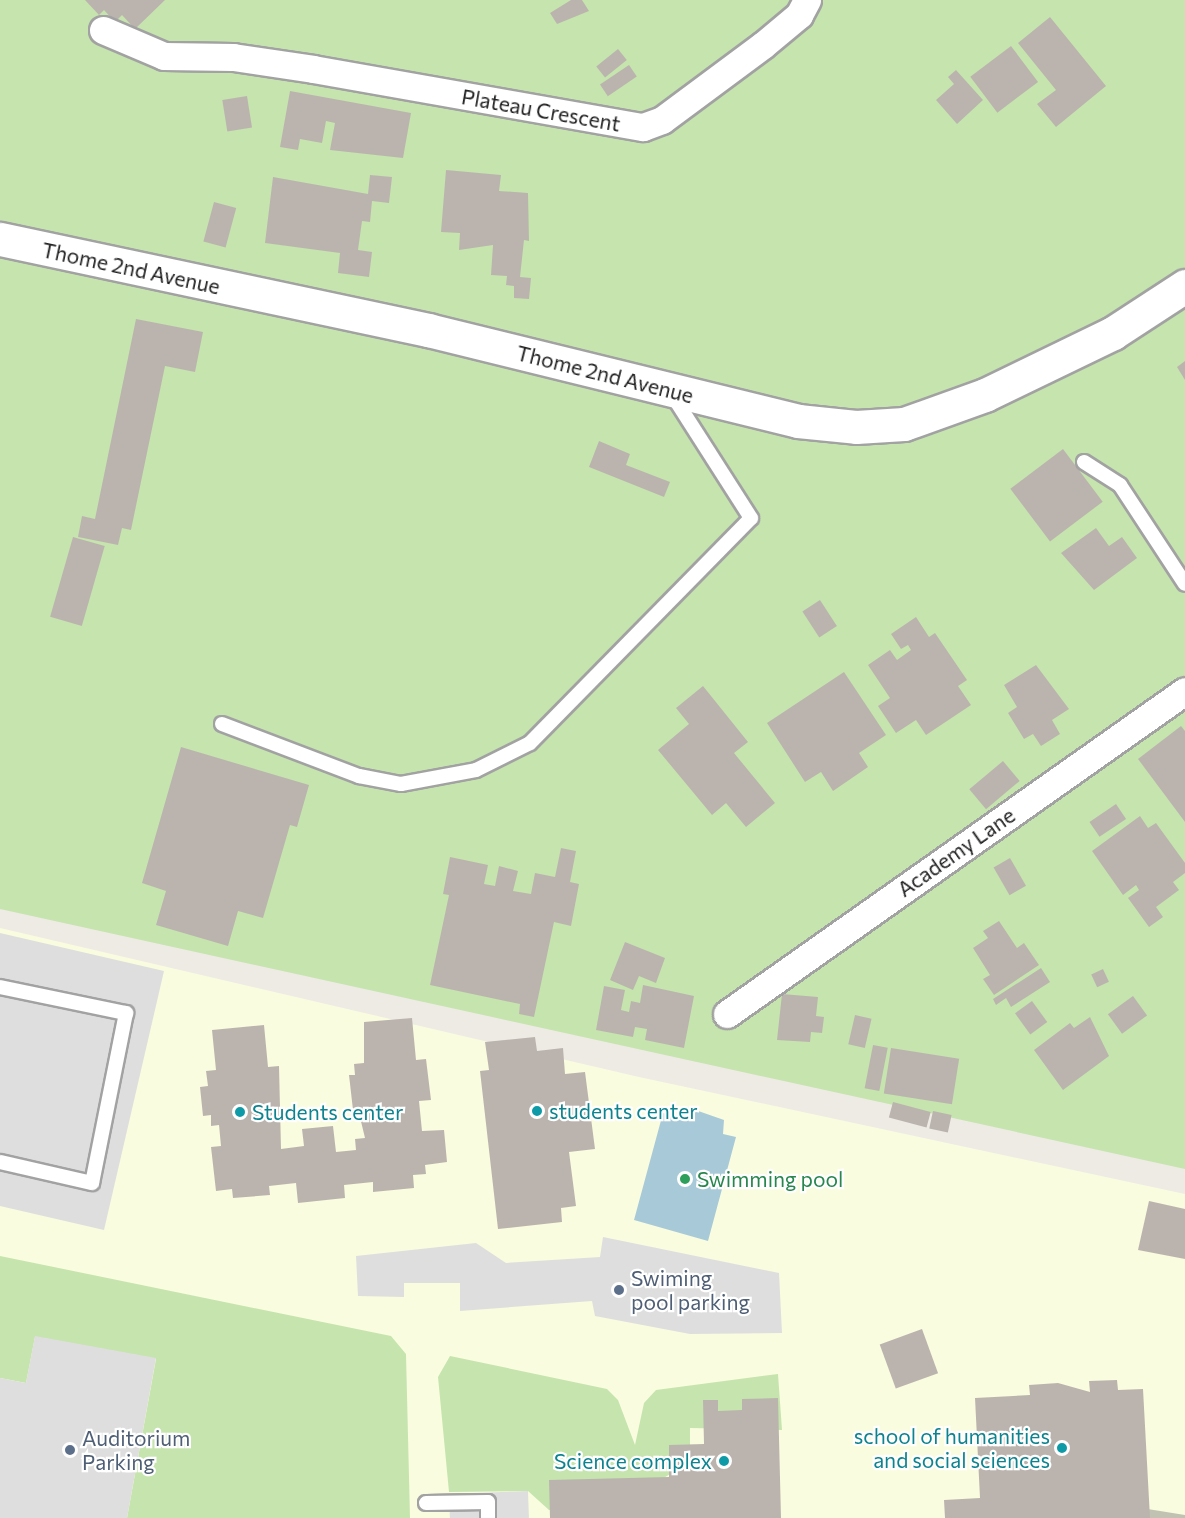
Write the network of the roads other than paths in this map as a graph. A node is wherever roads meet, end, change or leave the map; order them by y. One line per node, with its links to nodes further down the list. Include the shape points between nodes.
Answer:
1 (807, 0): 2 (street, Plateau Crescent, via 799,15 763,45 662,120 643,127 233,57 164,56)
2 (103, 30)
3 (0, 239): 5 (street, Thome 2nd Avenue, via 398,323)
4 (1185, 286): 5 (street, Thome 2nd Avenue, via 1060,362 904,424 856,427 798,421)
5 (668, 389): 9 (lane, via 751,518 530,743 476,770 401,784 359,777)
6 (1084, 462): 7 (lane, via 1120,485)
7 (1185, 584)
8 (1185, 691): 11 (street, Academy Lane)
9 (222, 724)
10 (0, 987): 12 (lane, via 126,1013 92,1183)
11 (727, 1014)
12 (0, 1162)
13 (426, 1503): 14 (lane, via 488,1502)
14 (488, 1518)

